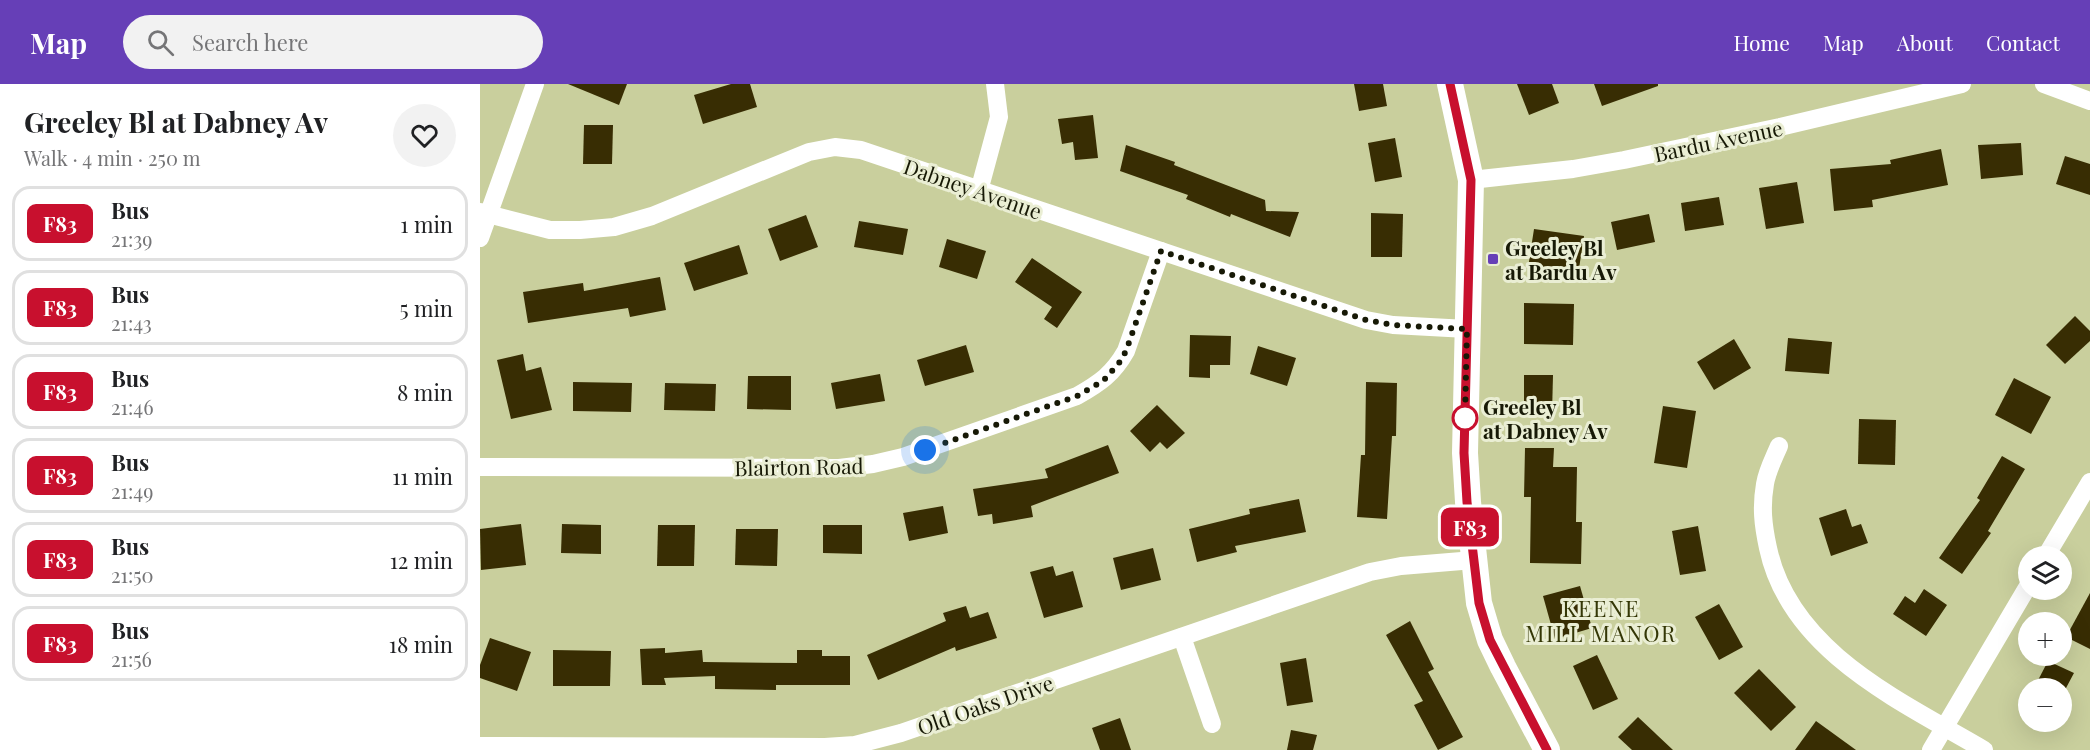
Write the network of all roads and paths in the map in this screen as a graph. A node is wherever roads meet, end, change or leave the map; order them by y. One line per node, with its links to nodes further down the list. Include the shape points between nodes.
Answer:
1 (535, 84): 9 (street)
2 (995, 84): 8 (street, via 999,117)
3 (1450, 84): 7 (street)
4 (1962, 84): 7 (street, Bardu Avenue, via 1624,160)
5 (2044, 84): 6 (street)
6 (2090, 100)
7 (1471, 180): 12 (street)
8 (979, 191): 9 (street, Dabney Avenue, via 861,150 835,147 809,152 652,216 614,227 550,230); 11 (street, Dabney Avenue)
9 (484, 213): 10 (street)
10 (480, 238)
11 (1161, 251): 12 (street, Dabney Avenue, via 1366,320); 14 (street, Blairton Road, via 1126,351 1103,381 1077,396 903,458 839,468)
12 (1467, 329): 17 (street, via 1464,453)
13 (1779, 446): 21 (street, via 1765,481 1762,520 1770,557 1788,599 1814,635 1845,664)
14 (480, 467)
15 (2090, 482): 16 (street)
16 (2052, 546)
17 (1474, 560): 19 (street, Old Oaks Drive, via 1370,572); 23 (street, via 1479,603 1490,640)
18 (2020, 600): 21 (street)
19 (1182, 637): 20 (street); 22 (street, Old Oaks Drive, via 901,733 855,745)
20 (1212, 724)
21 (1945, 727): 24 (street); 25 (street)
22 (480, 746)
23 (1547, 750)
24 (1931, 750)
25 (1984, 750)

